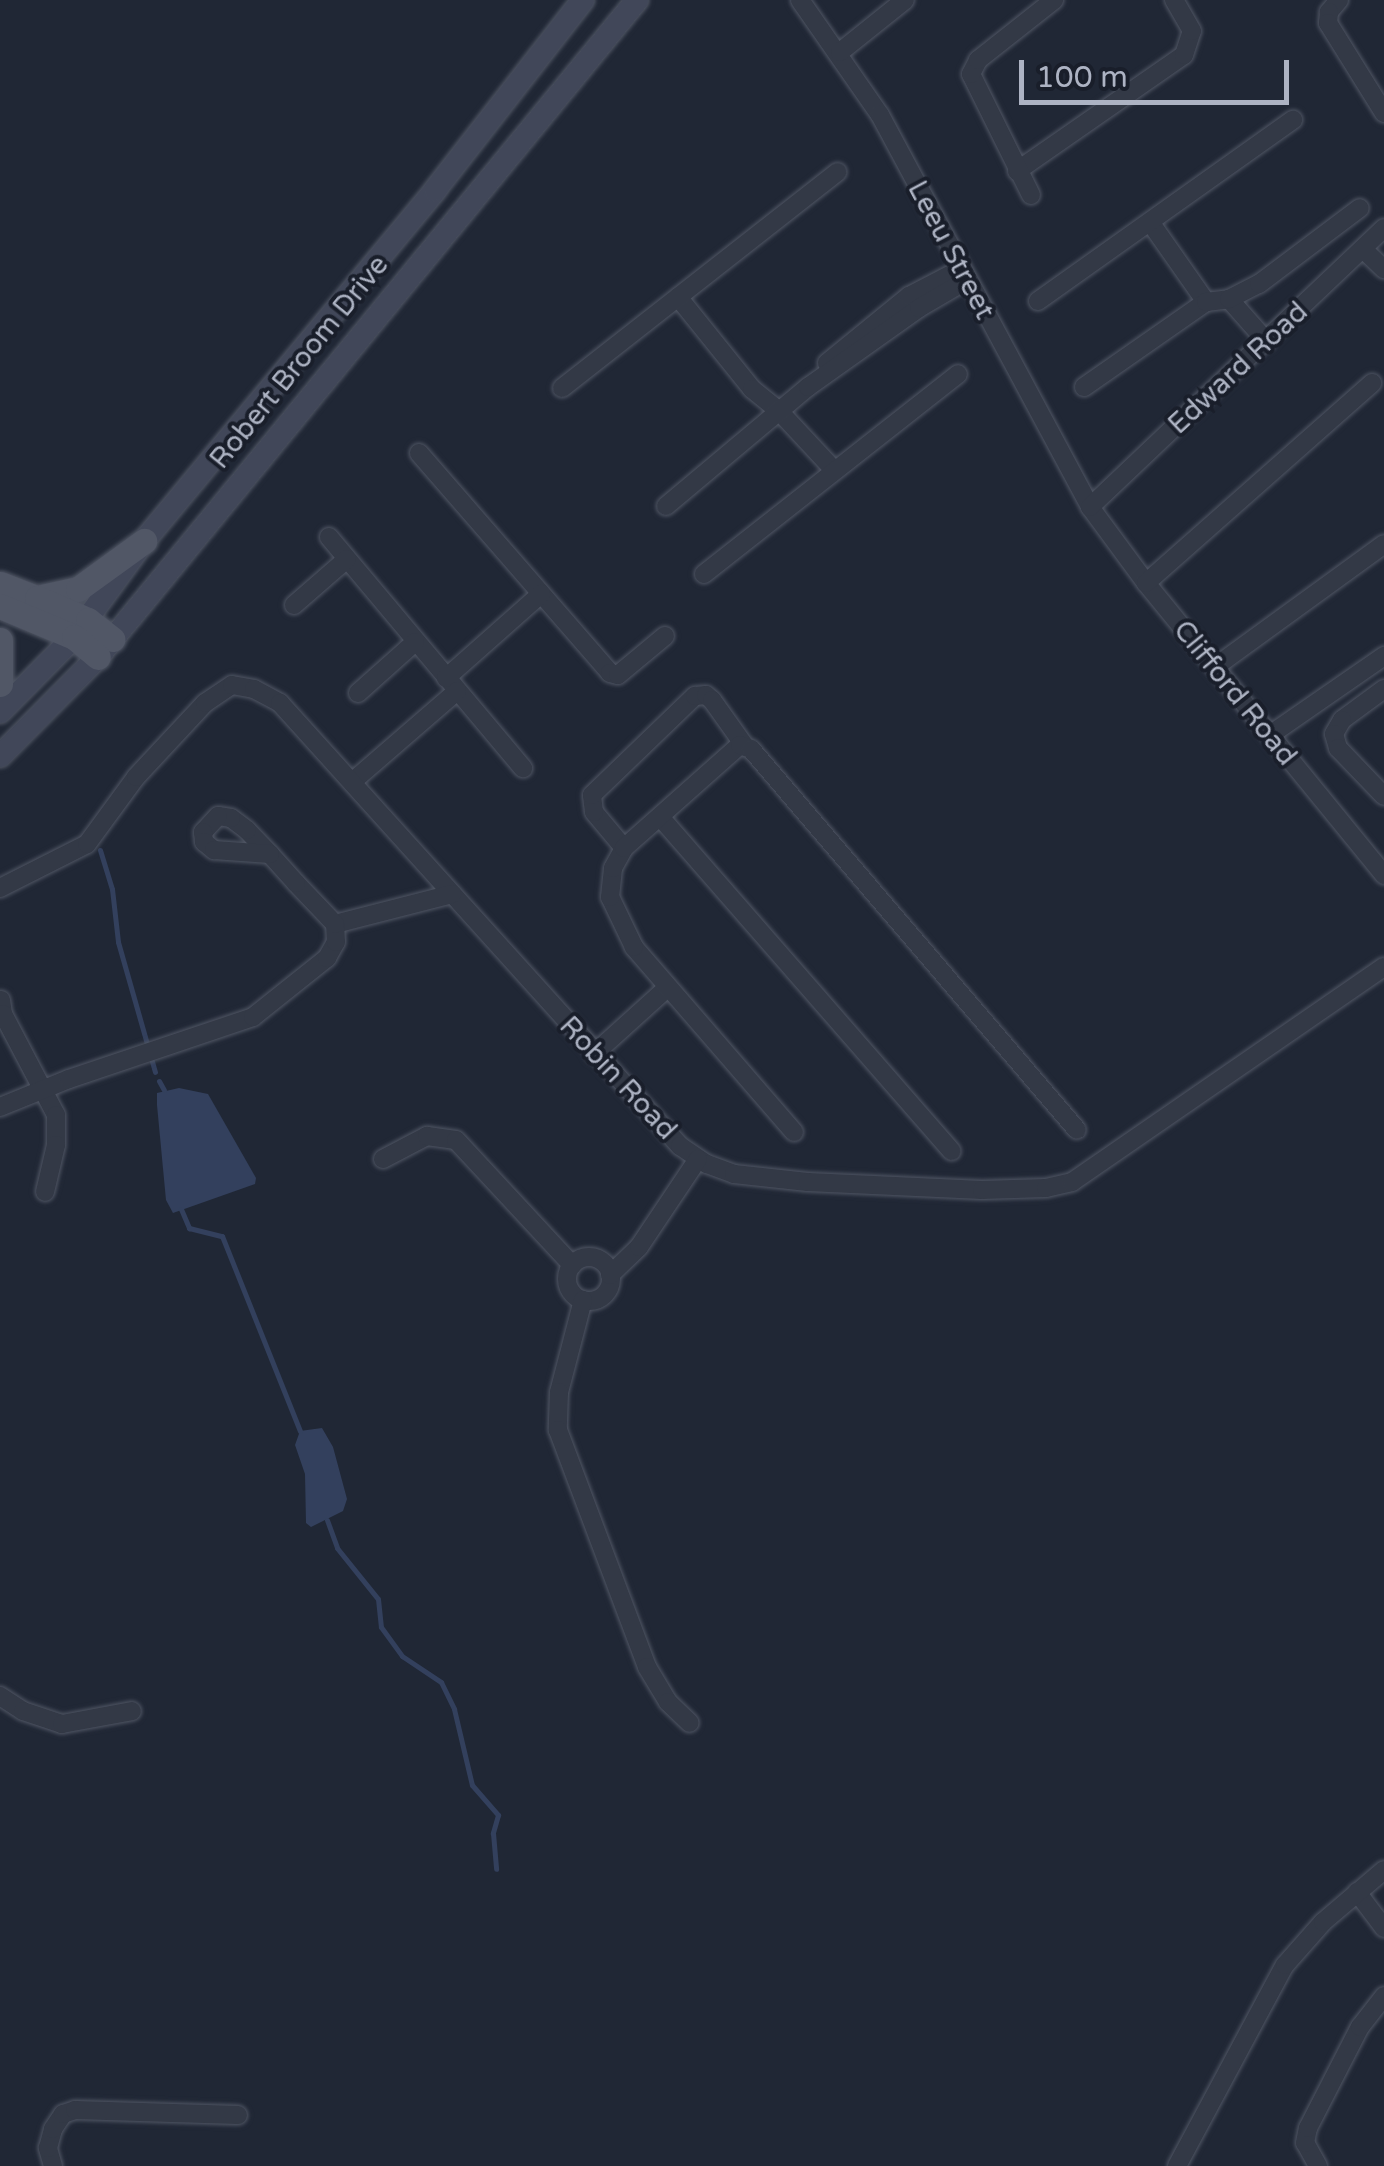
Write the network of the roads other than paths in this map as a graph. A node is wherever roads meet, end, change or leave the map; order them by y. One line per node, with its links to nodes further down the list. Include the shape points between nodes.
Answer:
1 (583, 0): 35 (street, Robert Broom Drive)
2 (637, 0): 49 (street, Robert Broom Drive)
3 (800, 0): 8 (street, Leeu Street)
4 (905, 0): 8 (street)
5 (1054, 0): 11 (street, via 972,69 973,84)
6 (1174, 0): 11 (street, via 1192,31 1184,54)
7 (1339, 0): 9 (street, via 1328,23)
8 (840, 52): 19 (street, Leeu Street)
9 (1384, 113)
10 (1293, 120): 15 (street)
11 (1016, 171): 13 (street)
12 (837, 172): 20 (street)
13 (1031, 195)
14 (1360, 208): 21 (street, via 1277,272)
15 (1150, 222): 22 (street); 23 (street)
16 (1384, 228): 17 (street, Edward Road)
17 (1362, 248): 18 (street); 24 (street, Edward Road)
18 (1384, 269)
19 (964, 275): 29 (street, via 910,296); 33 (street, Leeu Street)
20 (678, 297): 28 (street); 29 (street, via 752,389)
21 (1229, 299): 23 (street); 24 (street)
22 (1038, 301)
23 (1206, 302): 27 (street)
24 (1267, 342): 33 (street, Edward Road)
25 (958, 374): 31 (street)
26 (1372, 383): 39 (street)
27 (1084, 387)
28 (562, 388)
29 (779, 410): 31 (street); 32 (street)
30 (419, 454): 41 (street)
31 (834, 470): 38 (street)
32 (666, 506)
33 (1090, 507): 39 (street, Clifford Road)
34 (329, 537): 37 (street)
35 (144, 541): 42 (main road, via 83,586); 45 (street, Robert Broom Drive)
36 (1384, 544): 51 (street)
37 (347, 559): 44 (street); 48 (street)
38 (704, 574)
39 (1146, 583): 51 (street, Clifford Road)
40 (0, 584): 42 (main road)
41 (540, 594): 46 (street, via 614,675); 53 (street)
42 (37, 598): 45 (main road)
43 (0, 606): 45 (main road)
44 (294, 606)
45 (81, 629): 49 (main road); 56 (street, Robert Broom Drive)
46 (664, 636)
47 (0, 640): 52 (main road)
48 (415, 642): 53 (street); 55 (street)
49 (105, 648): 59 (street, Robert Broom Drive)
50 (1384, 656): 57 (street)
51 (1215, 667): 57 (street, Clifford Road)
52 (0, 684)
53 (451, 685): 60 (street); 61 (street)
54 (1384, 689): 62 (street, via 1342,720 1334,738)
55 (358, 693)
56 (0, 712)
57 (1270, 735): 66 (street, Clifford Road)
58 (744, 745): 63 (street); 64 (street, via 712,700 695,696 592,795 594,812); 76 (street)
59 (0, 756)
60 (523, 768)
61 (352, 782): 67 (street, Robin Road, via 280,703 232,685 181,726 86,844); 68 (street, Robin Road)
62 (1384, 796)
63 (660, 818): 64 (street); 78 (street)
64 (624, 848): 71 (street, via 610,896 634,946)
65 (270, 854): 69 (street)
66 (1384, 875)
67 (0, 888)
68 (452, 894): 69 (street); 73 (street, Robin Road)
69 (335, 924): 74 (street, via 330,954 267,1009)
70 (1384, 967): 80 (street, Robin Road, via 1072,1182 982,1190 808,1182 734,1174)
71 (667, 988): 73 (street); 77 (street)
72 (1, 1000): 74 (street)
73 (594, 1054): 80 (street, Robin Road)
74 (44, 1088): 75 (street); 81 (street, via 56,1115)
75 (0, 1107)
76 (1077, 1130)
77 (794, 1132)
78 (951, 1152)
79 (384, 1159): 82 (street, via 426,1136 456,1140)
80 (698, 1159): 83 (street, via 644,1240)
81 (45, 1192)
82 (572, 1265): 83 (street, via 594,1258); 84 (street, via 568,1286)
83 (610, 1275): 84 (street, via 606,1293)
84 (583, 1300): 87 (street, via 559,1392 558,1430 647,1667)
85 (0, 1696): 86 (street, via 62,1724)
86 (132, 1711)
87 (690, 1723)
88 (1384, 1870): 89 (street)
89 (1356, 1892): 90 (street); 94 (street, via 1285,1965)
90 (1384, 1928)
91 (1384, 1996): 95 (street, via 1360,2026 1308,2128 1305,2143)
92 (238, 2116): 93 (street, via 75,2110 53,2129)
93 (53, 2166)
94 (1177, 2166)
95 (1318, 2166)

